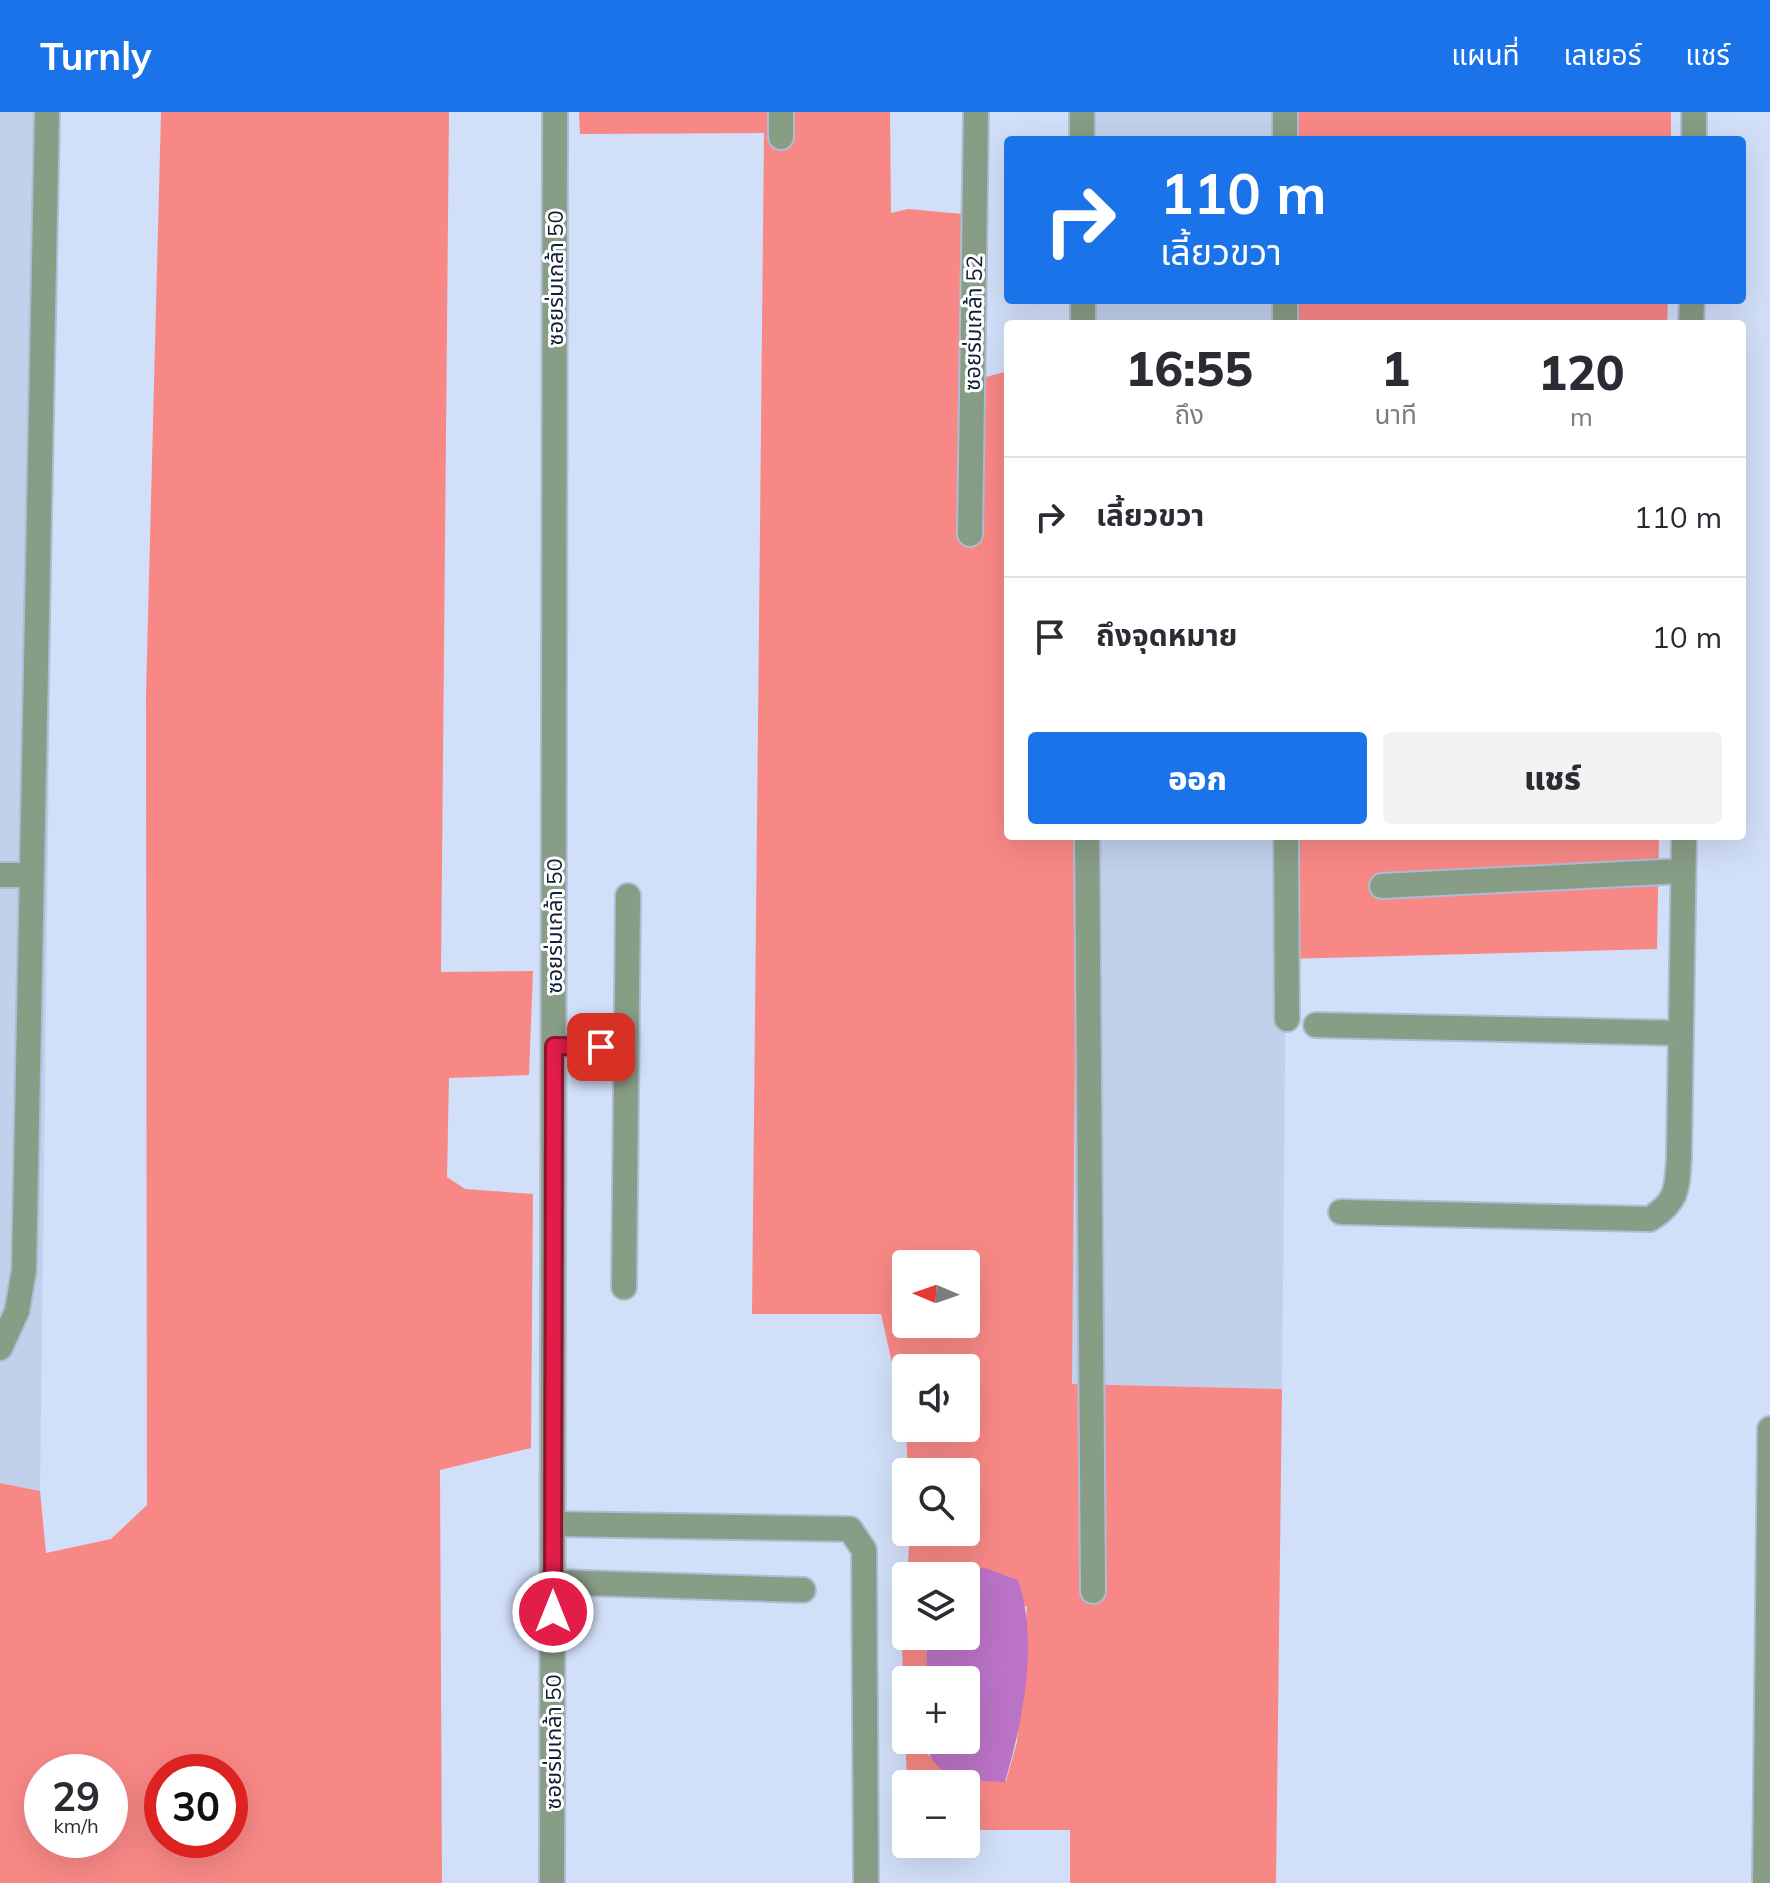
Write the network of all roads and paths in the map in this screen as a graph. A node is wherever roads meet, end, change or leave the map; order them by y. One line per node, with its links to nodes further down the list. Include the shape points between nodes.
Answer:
1 (47, 112): 18 (street)
2 (555, 112): 24 (street, ซอยร่มเกล้า 50)
3 (781, 112): 11 (street)
4 (976, 112): 12 (street, ซอยร่มเกล้า 52)
5 (1082, 112): 8 (street)
6 (1285, 112): 9 (street)
7 (1694, 112): 10 (street)
8 (1082, 136)
9 (1285, 136)
10 (1694, 136)
11 (781, 137)
12 (970, 534)
13 (1087, 840): 33 (street)
14 (1286, 840): 21 (street)
15 (1684, 840): 16 (street)
16 (1683, 871): 19 (street); 23 (street)
17 (0, 875): 18 (street)
18 (31, 875): 28 (street, via 24,1270 17,1311)
19 (1382, 886)
20 (628, 896): 25 (street)
21 (1287, 1019)
22 (1316, 1025): 23 (street)
23 (1680, 1033): 26 (street, via 1677,1188 1670,1206 1650,1219)
24 (554, 1046): 25 (street); 30 (street, ซอยร่มเกล้า 50)
25 (625, 1047): 27 (street)
26 (1341, 1212)
27 (624, 1287)
28 (0, 1348)
29 (1770, 1429): 36 (street)
30 (553, 1524): 31 (street, ซอยร่มเกล้า 50); 35 (street, via 850,1529 864,1550)
31 (554, 1582): 32 (street); 34 (street, ซอยร่มเกล้า 50)
32 (803, 1590)
33 (1093, 1591)
34 (552, 1883)
35 (866, 1883)
36 (1765, 1883)

